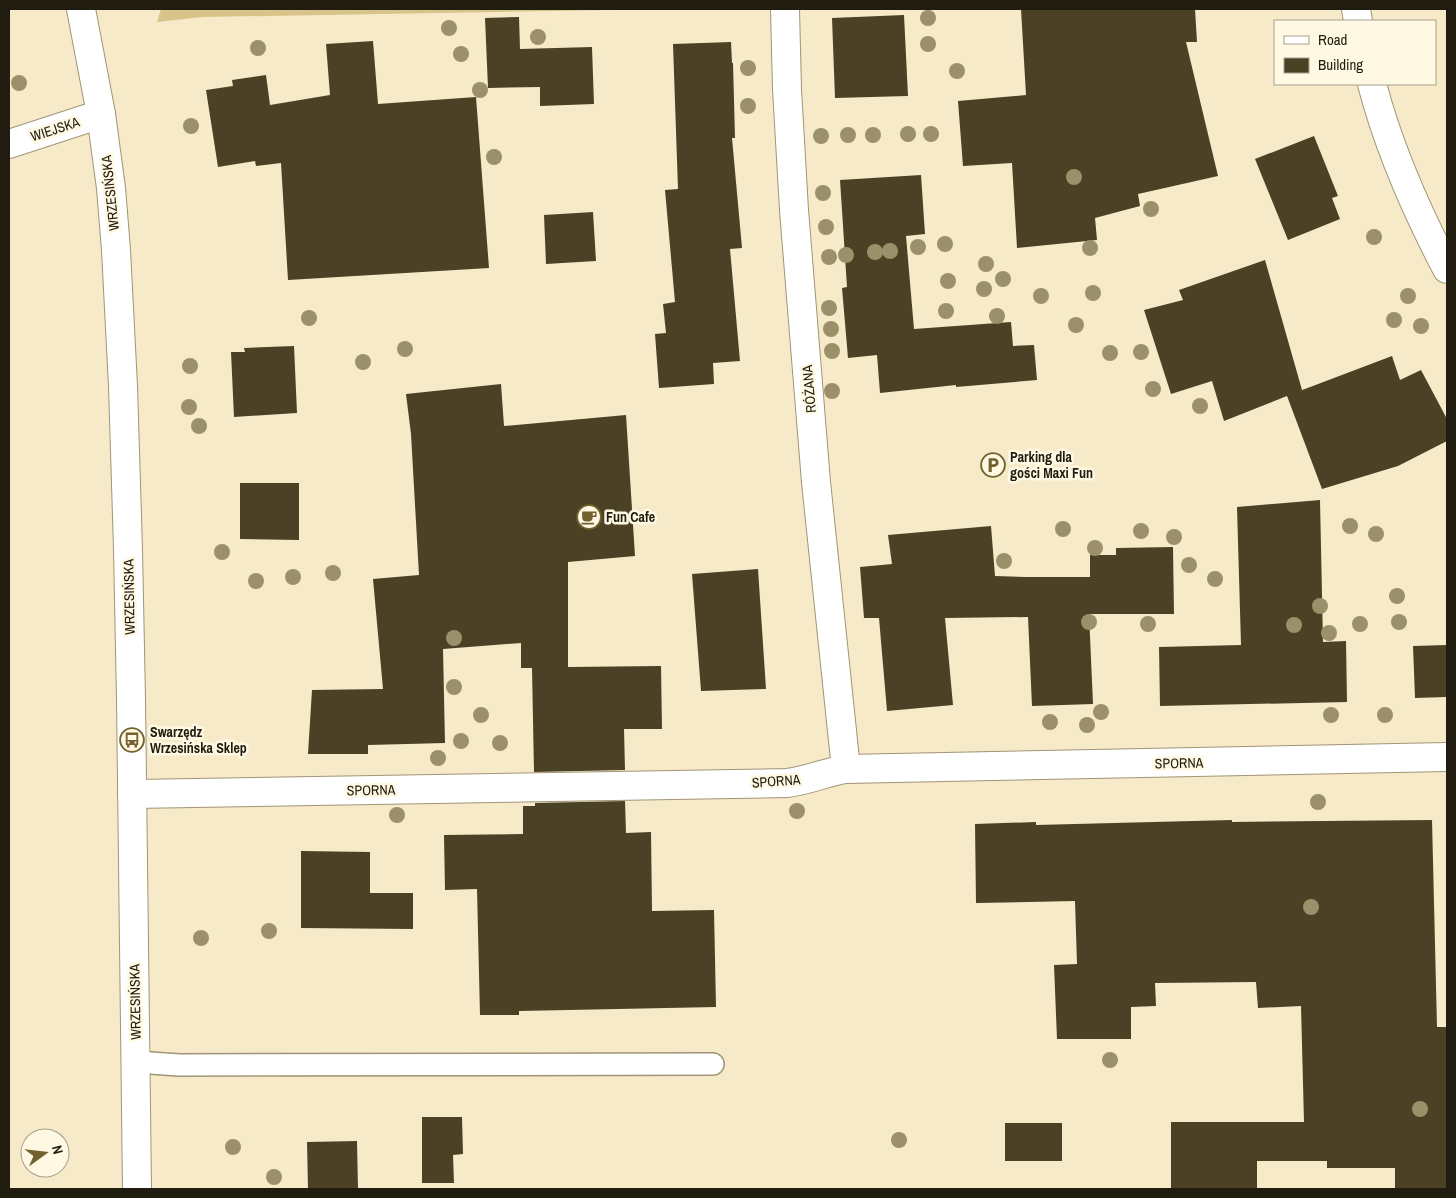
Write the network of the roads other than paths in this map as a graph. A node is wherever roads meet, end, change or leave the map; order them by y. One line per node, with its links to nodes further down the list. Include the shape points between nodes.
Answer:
1 (80, 9): 4 (street, WRZESIŃSKA)
2 (785, 9): 8 (street, RÓŻANA, via 786,89 794,210 816,482)
3 (1372, 85): 6 (street, via 1402,177)
4 (101, 114): 5 (street, WIEJSKA); 9 (street, WRZESIŃSKA, via 111,188 123,386)
5 (9, 144)
6 (1447, 269)
7 (1447, 758): 8 (street, SPORNA)
8 (846, 769): 9 (street, SPORNA, via 787,783)
9 (132, 794): 10 (street, WRZESIŃSKA)
10 (136, 1062): 11 (lane, via 179,1065); 12 (street, WRZESIŃSKA)
11 (713, 1064)
12 (137, 1189)

